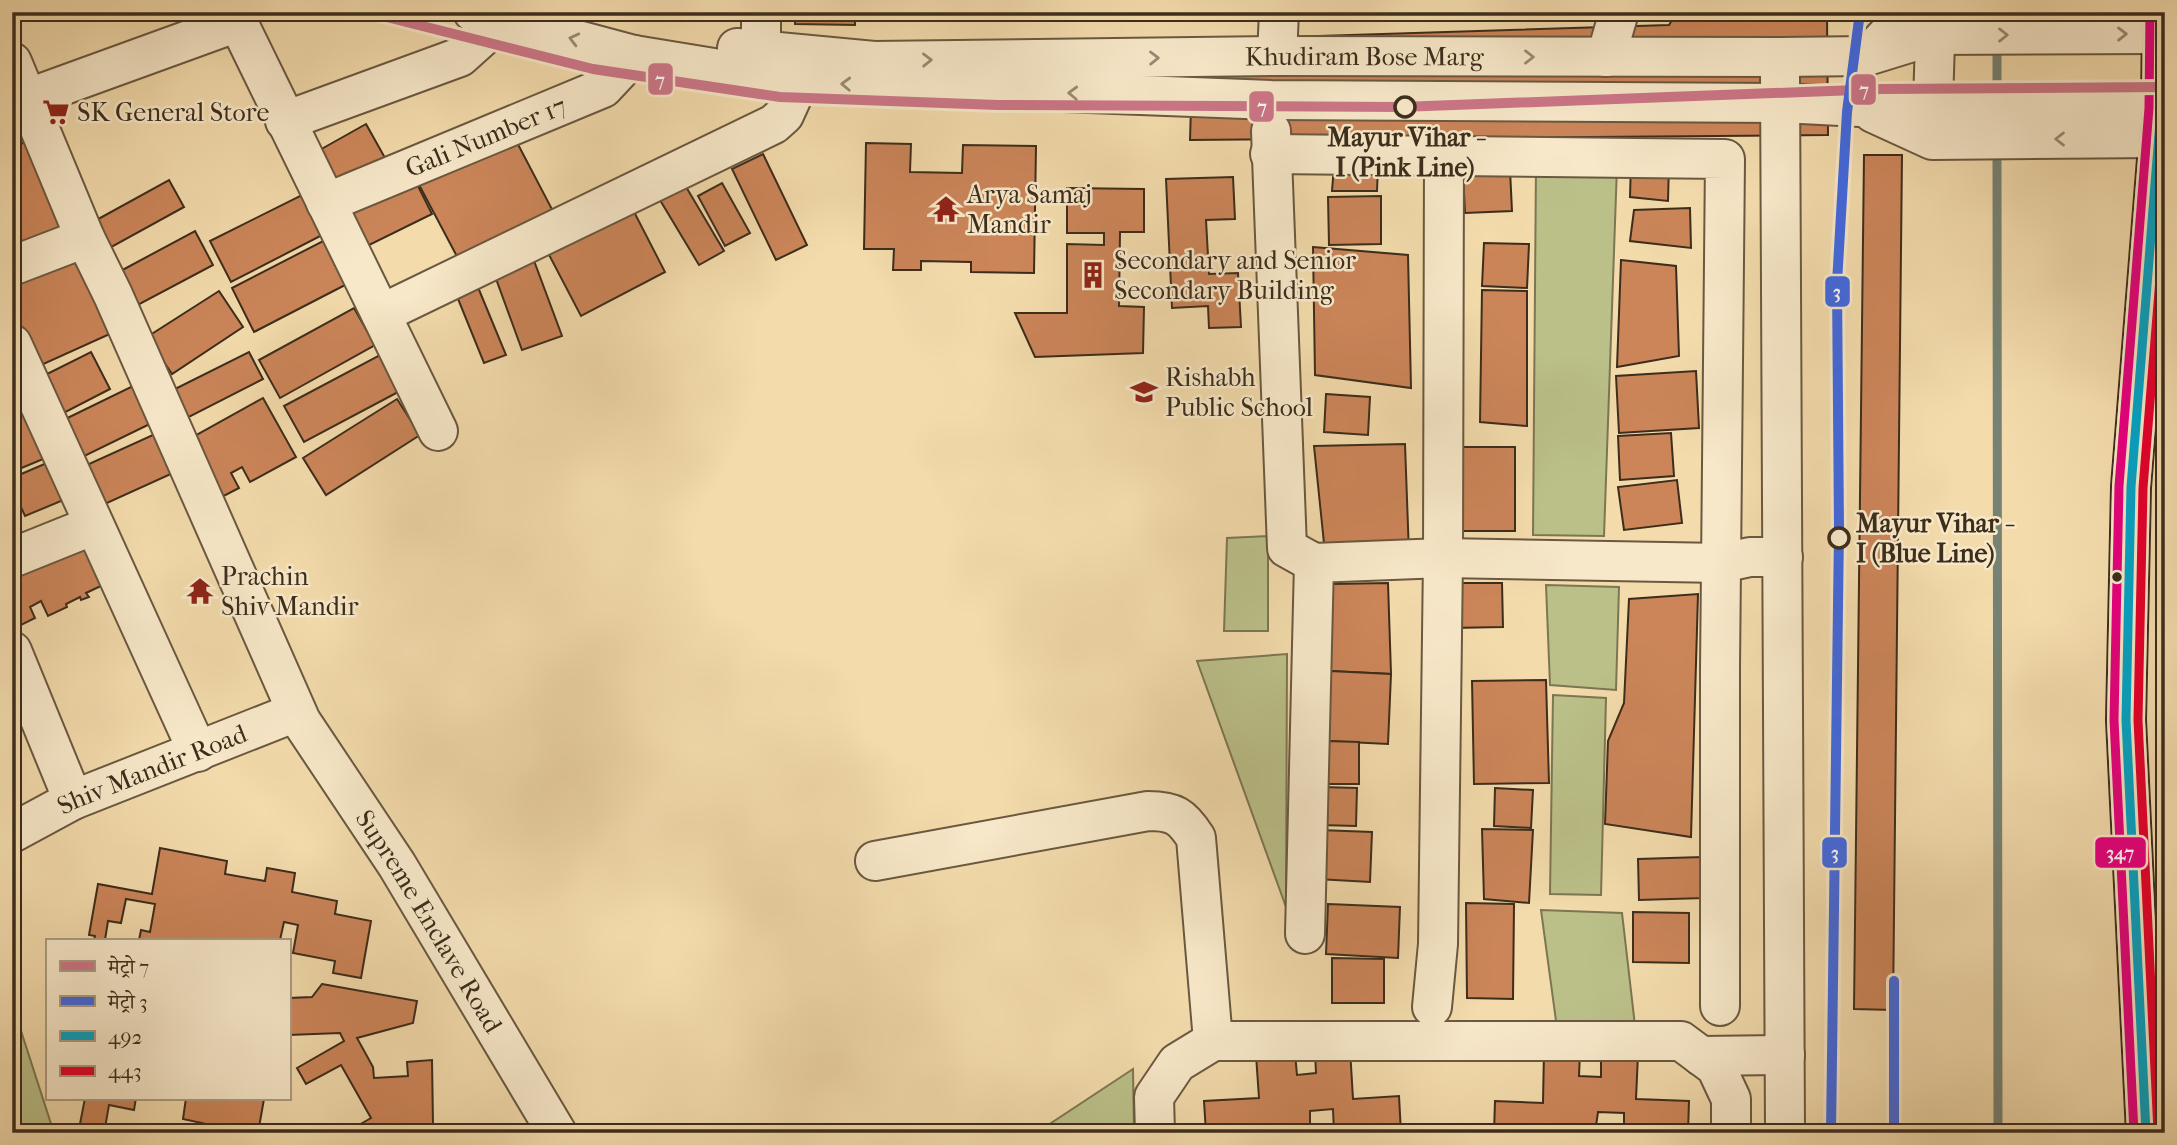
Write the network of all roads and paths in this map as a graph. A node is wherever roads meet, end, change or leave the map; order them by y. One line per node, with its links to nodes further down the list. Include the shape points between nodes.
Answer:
1 (569, 12): 13 (street, Khudiram Bose Marg, one-way to 13, via 715,47)
2 (1279, 12): 9 (street)
3 (1619, 12): 10 (street)
4 (487, 16): 8 (street, Khudiram Bose Marg, one-way to 4); 18 (street, via 460,57)
5 (236, 17): 16 (street); 18 (street)
6 (1927, 20): 7 (street, Khudiram Bose Marg, one-way to 7, via 2081,35); 11 (street, Khudiram Bose Marg, via 1867,56); 19 (street)
7 (2163, 26): 20 (highway)
8 (634, 55): 14 (street, Khudiram Bose Marg); 23 (street, Gali Number 17, via 603,88)
9 (1278, 56): 10 (street, Khudiram Bose Marg, one-way to 10); 13 (street, Khudiram Bose Marg, one-way to 9)
10 (1606, 57): 11 (street, Khudiram Bose Marg)
11 (1780, 57): 17 (street)
12 (12, 62): 16 (street, Supreme Enclave Road)
13 (989, 74): 14 (street, Khudiram Bose Marg, one-way to 14); 15 (street, Khudiram Bose Marg, one-way to 13)
14 (799, 82): 26 (street, via 784,115 774,124)
15 (1271, 100): 17 (street, Khudiram Bose Marg); 21 (street)
16 (20, 102): 24 (street, Supreme Enclave Road)
17 (1782, 103): 19 (street, Khudiram Bose Marg, via 1860,107); 31 (street)
18 (285, 121): 23 (street)
19 (1932, 124): 20 (street, one-way to 19); 20 (street, Khudiram Bose Marg, via 2084,109)
20 (2153, 124): 28 (highway)
21 (1270, 154): 22 (street); 34 (street, via 1287,548)
22 (1444, 155): 33 (street); 35 (street, via 1725,159)
23 (326, 203): 26 (street)
24 (85, 238): 25 (street); 37 (street, Supreme Enclave Road)
25 (12, 266)
26 (381, 314): 29 (street)
27 (12, 344): 30 (street)
28 (2153, 365): 52 (highway, via 2131,487 2126,720)
29 (438, 431)
30 (94, 525): 32 (street); 38 (street)
31 (1783, 557): 35 (street); 46 (street)
32 (12, 558)
33 (1443, 558): 34 (street); 35 (street); 44 (street, via 1438,944)
34 (1314, 563): 42 (street)
35 (1722, 563): 43 (street)
36 (12, 651): 39 (street)
37 (296, 712): 38 (street, Shiv Mandir Road); 48 (street, Supreme Enclave Road, via 397,864)
38 (198, 751): 39 (street, Shiv Mandir Road)
39 (73, 800): 40 (street, Shiv Mandir Road)
40 (12, 833)
41 (875, 861): 45 (street, via 1148,811 1170,811 1196,838)
42 (1305, 934)
43 (1720, 1006)
44 (1432, 1007)
45 (1213, 1041): 47 (street, via 1681,1041); 49 (street, via 1177,1063 1154,1097)
46 (1785, 1055): 47 (street); 51 (street)
47 (1702, 1056): 50 (street, via 1716,1067 1731,1099)
48 (557, 1133)
49 (1155, 1133)
50 (1731, 1133)
51 (1785, 1133)
52 (2146, 1133)

